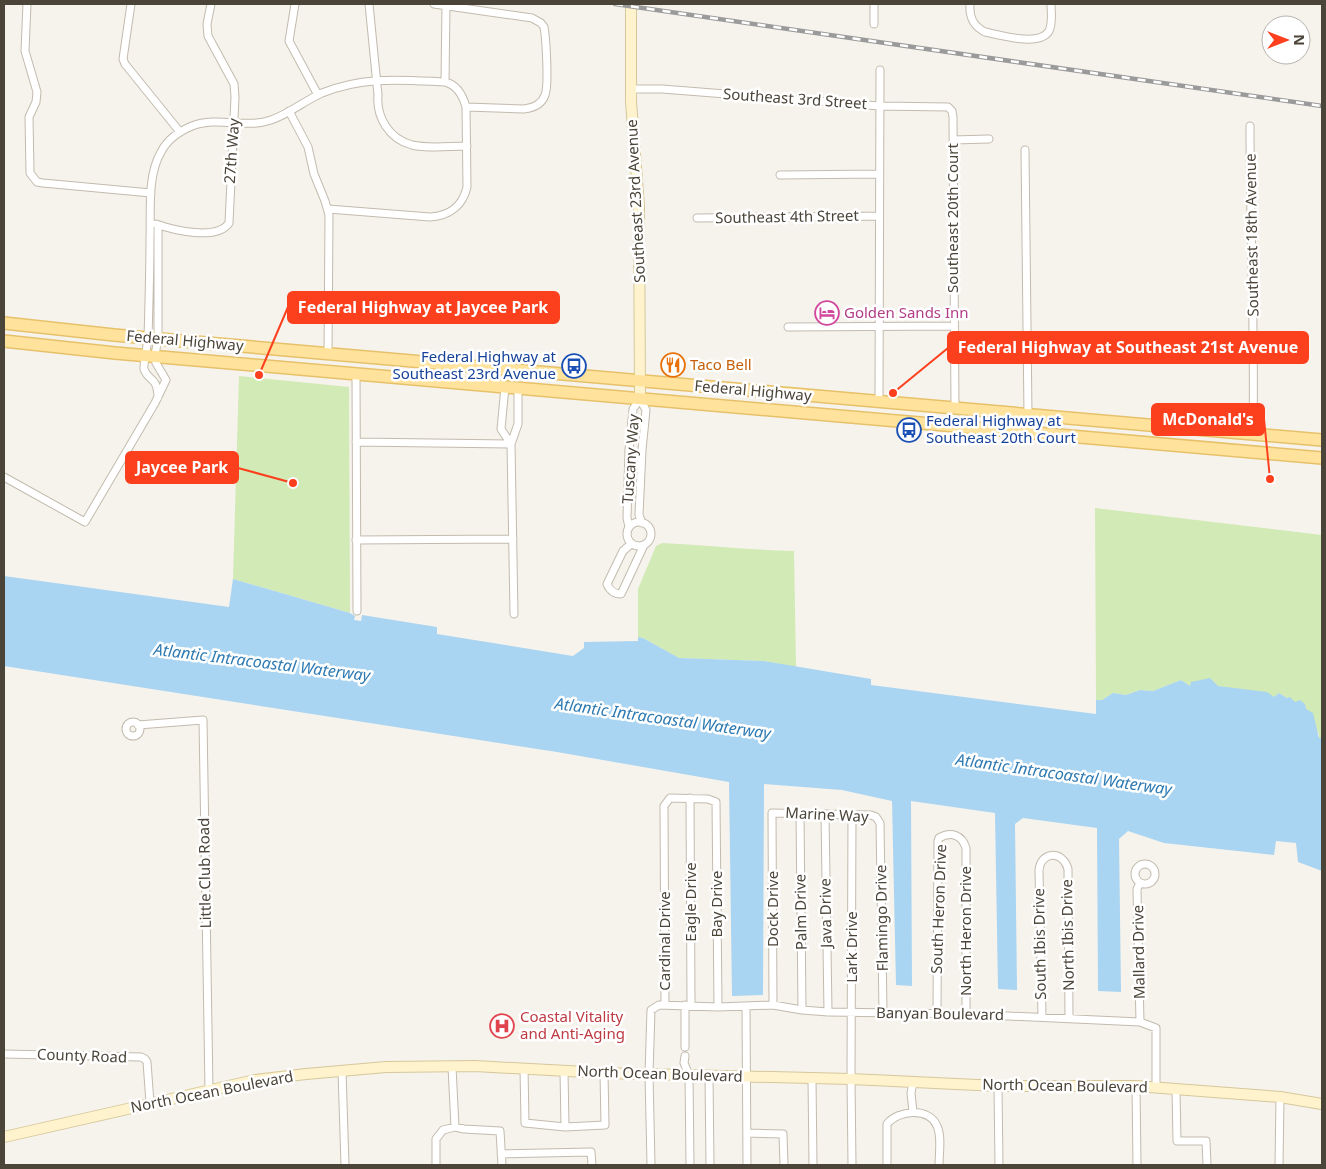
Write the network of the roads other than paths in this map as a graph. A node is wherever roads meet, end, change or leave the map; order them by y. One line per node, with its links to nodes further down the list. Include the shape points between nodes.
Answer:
1 (27, 4): 31 (street, via 25,51 37,92 29,117 30,173 33,178 43,184)
2 (130, 4): 24 (street, via 124,64)
3 (211, 4): 22 (street, 27th Way, via 207,30 210,42 234,84)
4 (295, 4): 17 (street, via 289,41)
5 (368, 4): 14 (street)
6 (434, 4): 11 (street)
7 (631, 4): 16 (main road, Southeast 23rd Avenue)
8 (874, 4): 12 (street)
9 (970, 4): 10 (street, via 970,16 980,30 1034,40 1042,38 1050,30)
10 (1051, 4)
11 (446, 5): 15 (street); 19 (street, via 532,18 541,23 545,32 547,90 539,104 529,109)
12 (874, 24)
13 (880, 70): 18 (street)
14 (377, 80): 15 (street); 17 (street, via 351,83); 27 (street, via 380,116 397,138 418,146)
15 (445, 82): 19 (street, via 459,90)
16 (631, 89): 18 (street, Southeast 3rd Street); 49 (main road, Southeast 23rd Avenue, via 639,206)
17 (318, 95): 20 (street)
18 (879, 106): 21 (street, Southeast 3rd Street, via 948,107); 29 (street)
19 (466, 107): 27 (street)
20 (289, 111): 22 (street, via 259,123); 32 (street, via 308,147 317,185)
21 (952, 117): 26 (street, Southeast 20th Court)
22 (234, 124): 24 (street, via 207,122); 35 (street, 27th Way, via 230,217 226,228 216,232 185,231)
23 (1250, 126): 60 (street, Southeast 18th Avenue)
24 (180, 132): 31 (street, via 161,152)
25 (989, 139): 26 (street)
26 (953, 140): 38 (street, Southeast 20th Court)
27 (467, 146): 32 (street, via 466,192 457,207 447,213 430,217)
28 (1025, 150): 58 (street)
29 (879, 174): 30 (street); 33 (street)
30 (780, 175)
31 (151, 193): 35 (street)
32 (328, 208): 42 (street)
33 (878, 216): 34 (street, Southeast 4th Street); 37 (street)
34 (697, 218)
35 (154, 223): 40 (street)
36 (4, 323): 40 (main road, Federal Highway)
37 (880, 325): 38 (street); 39 (street); 54 (street)
38 (954, 326): 56 (street, Southeast 20th Court)
39 (788, 327)
40 (153, 338): 42 (main road, Federal Highway); 43 (street)
41 (4, 341): 43 (main road, Federal Highway)
42 (328, 354): 44 (main road, Federal Highway); 45 (main road, via 310,365 262,360)
43 (151, 355): 45 (main road, Federal Highway); 52 (street, via 166,380); 52 (street, via 144,370 156,383)
44 (411, 361): 46 (main road, via 394,366 343,362); 47 (main road, Federal Highway)
45 (250, 364): 46 (main road, Federal Highway)
46 (326, 371): 48 (main road, Federal Highway)
47 (532, 371): 49 (main road, Federal Highway); 50 (main road, via 510,380)
48 (356, 374): 50 (main road, Federal Highway); 63 (street)
49 (641, 381): 53 (main road, Southeast 23rd Avenue); 54 (main road, Federal Highway)
50 (505, 387): 51 (main road, Federal Highway); 64 (street, via 501,429)
51 (518, 388): 53 (main road, Federal Highway); 64 (street, via 518,424)
52 (158, 397): 68 (street, via 85,522)
53 (640, 399): 57 (main road, Federal Highway); 69 (street, Tuscany Way, via 646,410 639,515); 70 (street, Tuscany Way, via 633,409 629,450)
54 (879, 402): 55 (main road, Federal Highway); 57 (main road, via 866,413 811,409)
55 (894, 403): 56 (main road, Federal Highway); 59 (main road)
56 (955, 408): 58 (main road, Federal Highway)
57 (792, 412): 59 (main road, Federal Highway)
58 (1028, 415): 60 (main road, Federal Highway)
59 (883, 419): 65 (main road, Federal Highway)
60 (1253, 434): 61 (main road, Federal Highway); 65 (main road)
61 (1266, 436): 62 (main road, Federal Highway); 66 (main road)
62 (1322, 440)
63 (356, 442): 64 (street); 72 (street)
64 (511, 444): 71 (street)
65 (1234, 450): 66 (main road, Federal Highway)
66 (1251, 451): 67 (main road, Federal Highway)
67 (1322, 458)
68 (4, 477)
69 (642, 523): 70 (street, Tuscany Way); 74 (street, Tuscany Way, via 650,533)
70 (629, 527): 73 (street, Tuscany Way, via 627,534)
71 (513, 539): 72 (street); 76 (street)
72 (356, 540): 75 (street)
73 (631, 544): 74 (street); 74 (street, Tuscany Way, via 623,551 607,584 609,590 616,594 624,590)
74 (644, 545)
75 (357, 611)
76 (514, 614)
77 (138, 724): 119 (street, Little Club Road, via 203,720)
78 (690, 798): 87 (street, Cardinal Drive, via 670,798 664,806); 88 (street, Eagle Drive); 91 (street, Bay Drive, via 716,802)
79 (772, 813): 80 (street, Marine Way); 89 (street, Dock Drive)
80 (800, 813): 81 (street, Marine Way); 92 (street, Palm Drive)
81 (825, 814): 82 (street, Marine Way); 93 (street, Java Drive)
82 (852, 814): 83 (street, Marine Way, via 871,815); 94 (street, Lark Drive)
83 (880, 823): 95 (street, Flamingo Drive)
84 (966, 848): 96 (street, South Heron Drive, via 961,838 951,834 938,841); 97 (street, North Heron Drive)
85 (1039, 871): 98 (street, South Ibis Drive); 99 (street, North Ibis Drive, via 1041,861 1052,855 1063,859 1068,869)
86 (1140, 883): 100 (street, Mallard Drive)
87 (665, 1004): 88 (street, Banyan Boulevard); 106 (street, Cardinal Drive, via 651,1010)
88 (688, 1005): 91 (street, Banyan Boulevard); 101 (street, Eagle Drive)
89 (773, 1005): 90 (street, Banyan Boulevard); 92 (street, Banyan Boulevard)
90 (746, 1006): 91 (street, Banyan Boulevard); 112 (street)
91 (718, 1007)
92 (802, 1010): 93 (street, Banyan Boulevard)
93 (828, 1012): 94 (street, Banyan Boulevard)
94 (852, 1012): 95 (street, Banyan Boulevard); 114 (street, Lark Drive)
95 (883, 1012): 96 (street, Banyan Boulevard)
96 (937, 1014): 97 (street, Banyan Boulevard)
97 (966, 1014): 98 (street, Banyan Boulevard)
98 (1042, 1017): 99 (street, Banyan Boulevard)
99 (1069, 1018): 100 (street, Banyan Boulevard)
100 (1140, 1022): 118 (street, via 1156,1028)
101 (685, 1047)
102 (4, 1054): 122 (street, County Road, via 141,1057 147,1062)
103 (684, 1056): 110 (street)
104 (452, 1067): 105 (main road, North Ocean Boulevard); 107 (main road, North Ocean Boulevard); 125 (street)
105 (524, 1068): 108 (main road, North Ocean Boulevard); 126 (street, via 525,1123)
106 (650, 1070): 109 (main road, North Ocean Boulevard); 110 (main road, North Ocean Boulevard); 134 (street)
107 (342, 1071): 119 (main road, North Ocean Boulevard, via 273,1078); 130 (street)
108 (564, 1071): 109 (main road, North Ocean Boulevard); 126 (street)
109 (604, 1073): 126 (street, via 605,1125)
110 (689, 1075): 111 (main road, North Ocean Boulevard); 135 (street)
111 (709, 1076): 112 (main road, North Ocean Boulevard); 136 (street)
112 (748, 1077): 113 (main road, North Ocean Boulevard); 127 (street)
113 (812, 1080): 114 (main road, North Ocean Boulevard); 139 (street)
114 (850, 1080): 115 (main road, North Ocean Boulevard); 140 (street, Lark Drive)
115 (912, 1082): 116 (main road, North Ocean Boulevard); 124 (street)
116 (998, 1086): 117 (main road, North Ocean Boulevard); 143 (street)
117 (1136, 1086): 118 (main road, North Ocean Boulevard); 144 (street)
118 (1156, 1087): 120 (main road, North Ocean Boulevard)
119 (209, 1090): 122 (main road, North Ocean Boulevard)
120 (1176, 1090): 121 (main road, North Ocean Boulevard); 145 (street, via 1176,1141 1206,1141)
121 (1280, 1097): 123 (main road, North Ocean Boulevard); 146 (street)
122 (150, 1103): 128 (main road, North Ocean Boulevard)
123 (1322, 1104)
124 (913, 1112): 141 (street, via 892,1118 887,1124); 142 (street, via 932,1118 939,1129)
125 (455, 1127): 129 (street, via 500,1132); 131 (street, via 443,1130 436,1139)
126 (565, 1127)
127 (747, 1133): 137 (street); 138 (street, via 783,1134)
128 (4, 1138)
129 (501, 1154): 132 (street); 133 (street, via 591,1152)
130 (345, 1165)
131 (436, 1165)
132 (502, 1165)
133 (592, 1165)
134 (650, 1165)
135 (690, 1165)
136 (710, 1165)
137 (747, 1165)
138 (784, 1165)
139 (813, 1165)
140 (852, 1165)
141 (887, 1165)
142 (939, 1165)
143 (999, 1165)
144 (1137, 1165)
145 (1207, 1165)
146 (1279, 1165)

